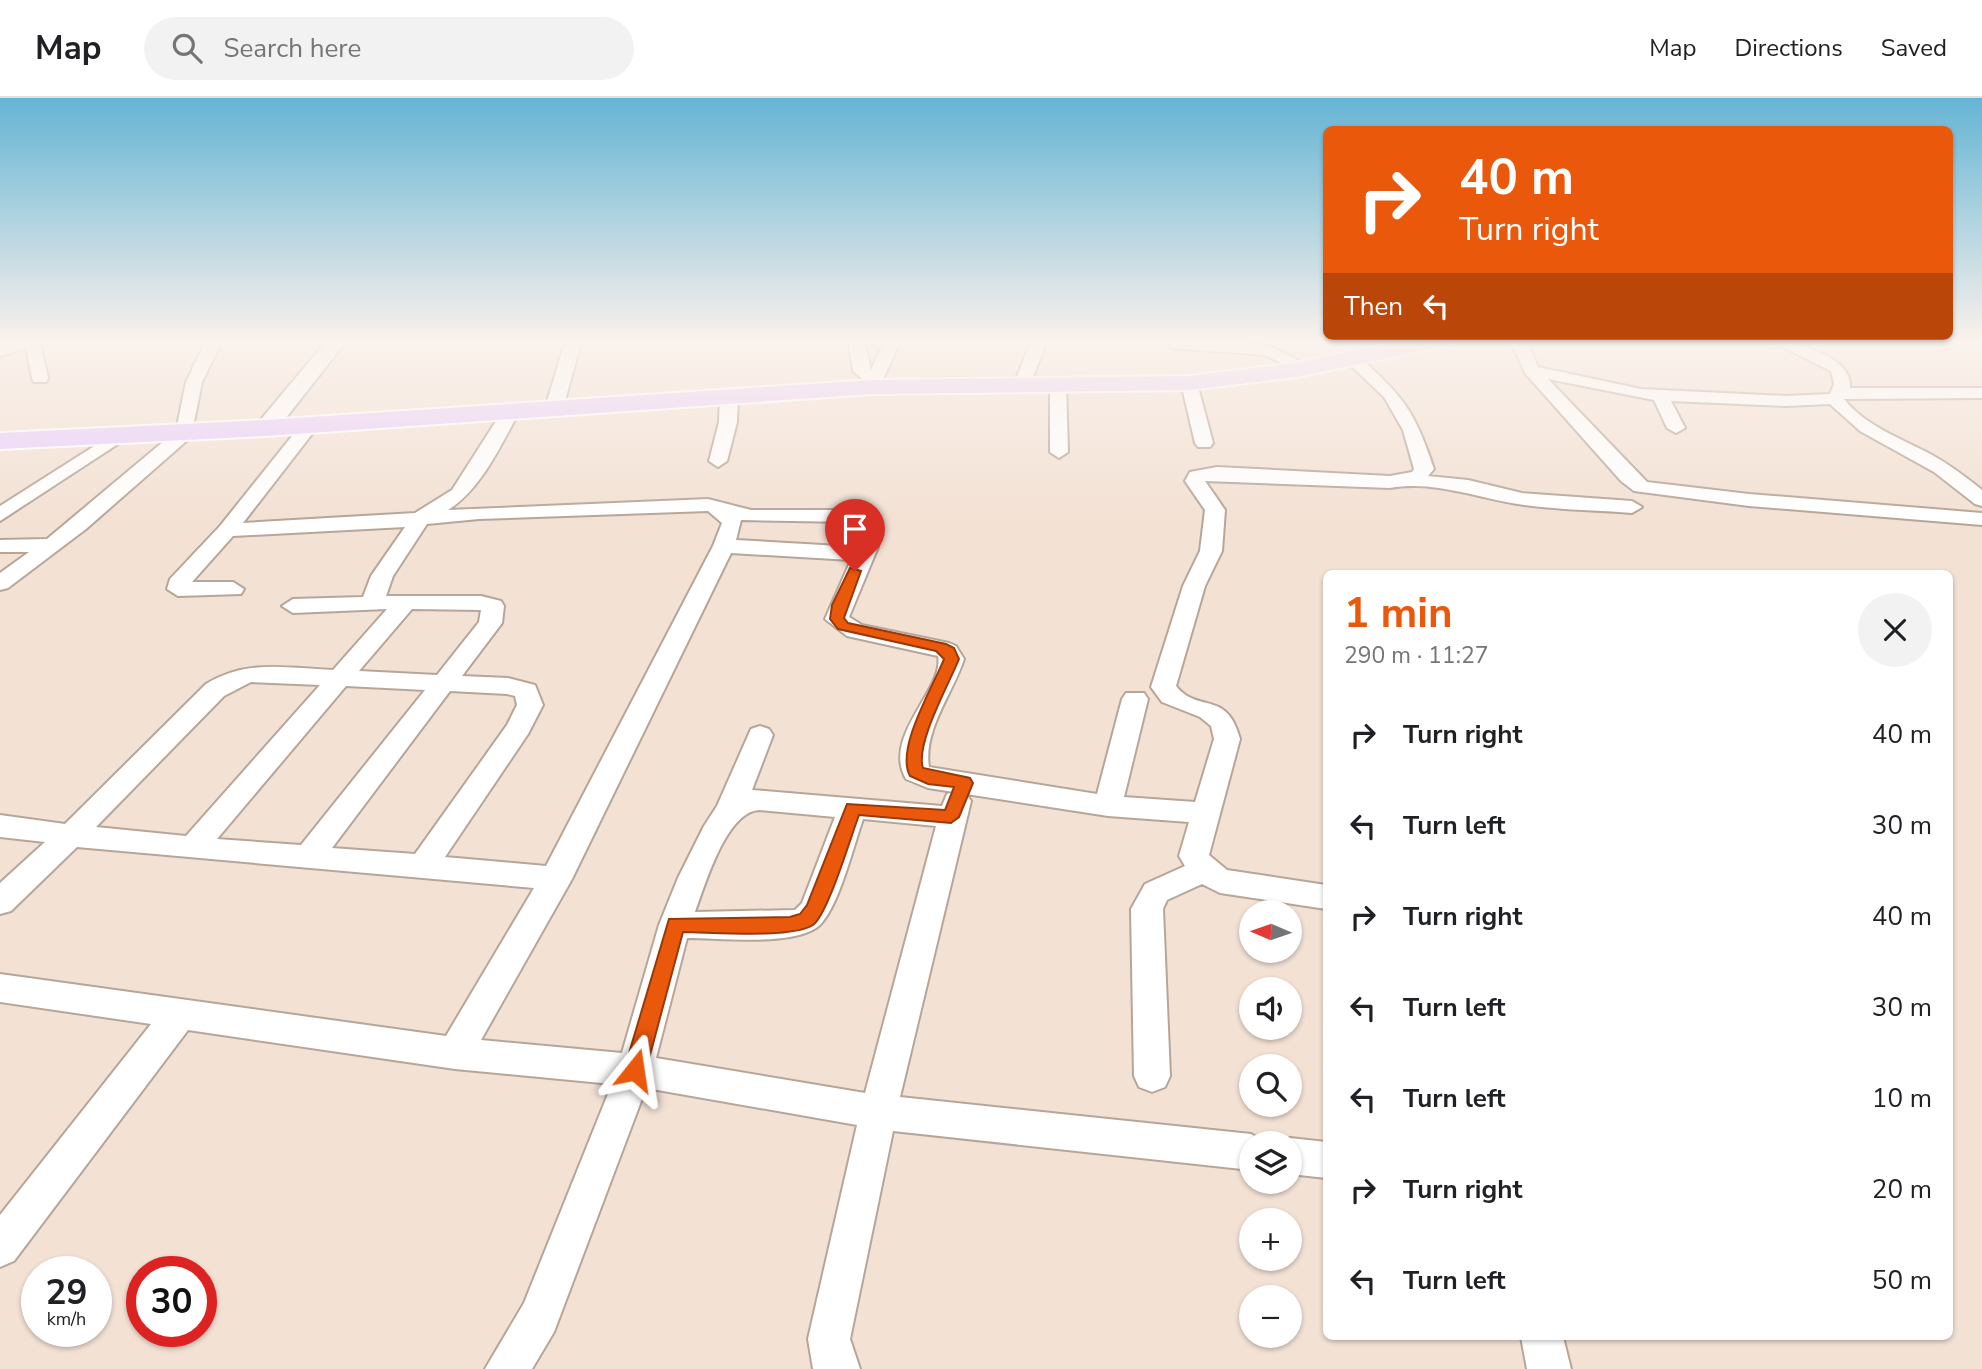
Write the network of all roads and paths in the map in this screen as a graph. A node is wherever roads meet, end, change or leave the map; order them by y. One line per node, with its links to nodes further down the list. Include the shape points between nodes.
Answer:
1 (191, 398): 19 (street)
2 (291, 398): 17 (street)
3 (557, 398): 14 (street)
4 (684, 398): 14 (highway)
5 (729, 398): 24 (street)
6 (1058, 398): 23 (street)
7 (1193, 398): 22 (street)
8 (1393, 398): 25 (street, via 1412,430 1424,468 1418,477)
9 (1557, 398): 31 (street, via 1641,487)
10 (1662, 398): 18 (street)
11 (1730, 398): 12 (street)
12 (1813, 398)
13 (1838, 398): 26 (street, via 1844,411 1941,468)
14 (554, 408): 15 (highway)
15 (511, 411): 16 (highway); 30 (street, via 459,494)
16 (310, 425): 17 (highway); 32 (street)
17 (266, 428): 19 (highway)
18 (1676, 428)
19 (185, 433): 20 (highway); 33 (street)
20 (118, 436): 21 (highway); 29 (street)
21 (0, 441)
22 (1204, 443)
23 (1059, 452)
24 (718, 461)
25 (1407, 480): 28 (street, via 1468,486 1537,501); 50 (street, via 1197,476 1195,481 1214,510 1211,551 1194,586 1163,687 1180,702 1212,712 1226,726 1227,739)
26 (1982, 500)
27 (718, 506): 30 (street); 35 (street, via 732,522); 36 (street, via 756,517 863,517 872,522)
28 (1632, 507)
29 (0, 515)
30 (421, 519): 32 (street); 40 (street, via 382,576)
31 (1982, 519)
32 (227, 530): 38 (street, via 178,589)
33 (53, 545): 34 (street); 37 (street)
34 (0, 546)
35 (723, 546): 36 (street); 58 (street)
36 (863, 554): 46 (street, via 837,619 855,631 948,651 952,659 949,669 913,762 916,772 928,778)
37 (0, 583)
38 (233, 589)
39 (406, 602): 40 (street); 42 (street); 43 (street, via 494,606 490,623)
40 (372, 603): 41 (street)
41 (293, 606)
42 (343, 677): 43 (street); 53 (street, via 251,674 226,681); 54 (street)
43 (443, 685): 55 (street); 56 (street, via 508,686 526,691 530,705 519,728)
44 (1135, 699): 47 (street)
45 (760, 735): 49 (street)
46 (964, 783): 47 (street); 51 (street)
47 (1108, 806): 50 (street)
48 (853, 808): 49 (street, via 760,800 744,801); 51 (street); 61 (street, via 815,909 806,919 791,925)
49 (730, 810): 61 (street, via 693,878)
50 (1205, 813): 57 (street, via 1194,856)
51 (951, 817): 67 (street)
52 (0, 826): 53 (street)
53 (70, 836): 54 (street); 60 (street)
54 (192, 848): 55 (street)
55 (310, 855): 56 (street)
56 (424, 865): 58 (street)
57 (1204, 870): 59 (street, via 1220,881); 66 (street, via 1156,891 1147,909)
58 (557, 879): 64 (street)
59 (1323, 897)
60 (0, 902)
61 (675, 925): 65 (street)
62 (0, 988): 63 (street)
63 (179, 1015): 64 (street); 71 (street)
64 (455, 1054): 65 (street)
65 (635, 1070): 67 (street); 74 (street, via 539,1317)
66 (1152, 1076)
67 (878, 1112): 68 (street); 75 (street, via 829,1339 832,1362)
68 (1239, 1151)
69 (1302, 1157): 70 (street)
70 (1323, 1160)
71 (13, 1212): 72 (street)
72 (0, 1247)
73 (1543, 1340): 76 (street)
74 (507, 1369)
75 (838, 1369)
76 (1549, 1369)

